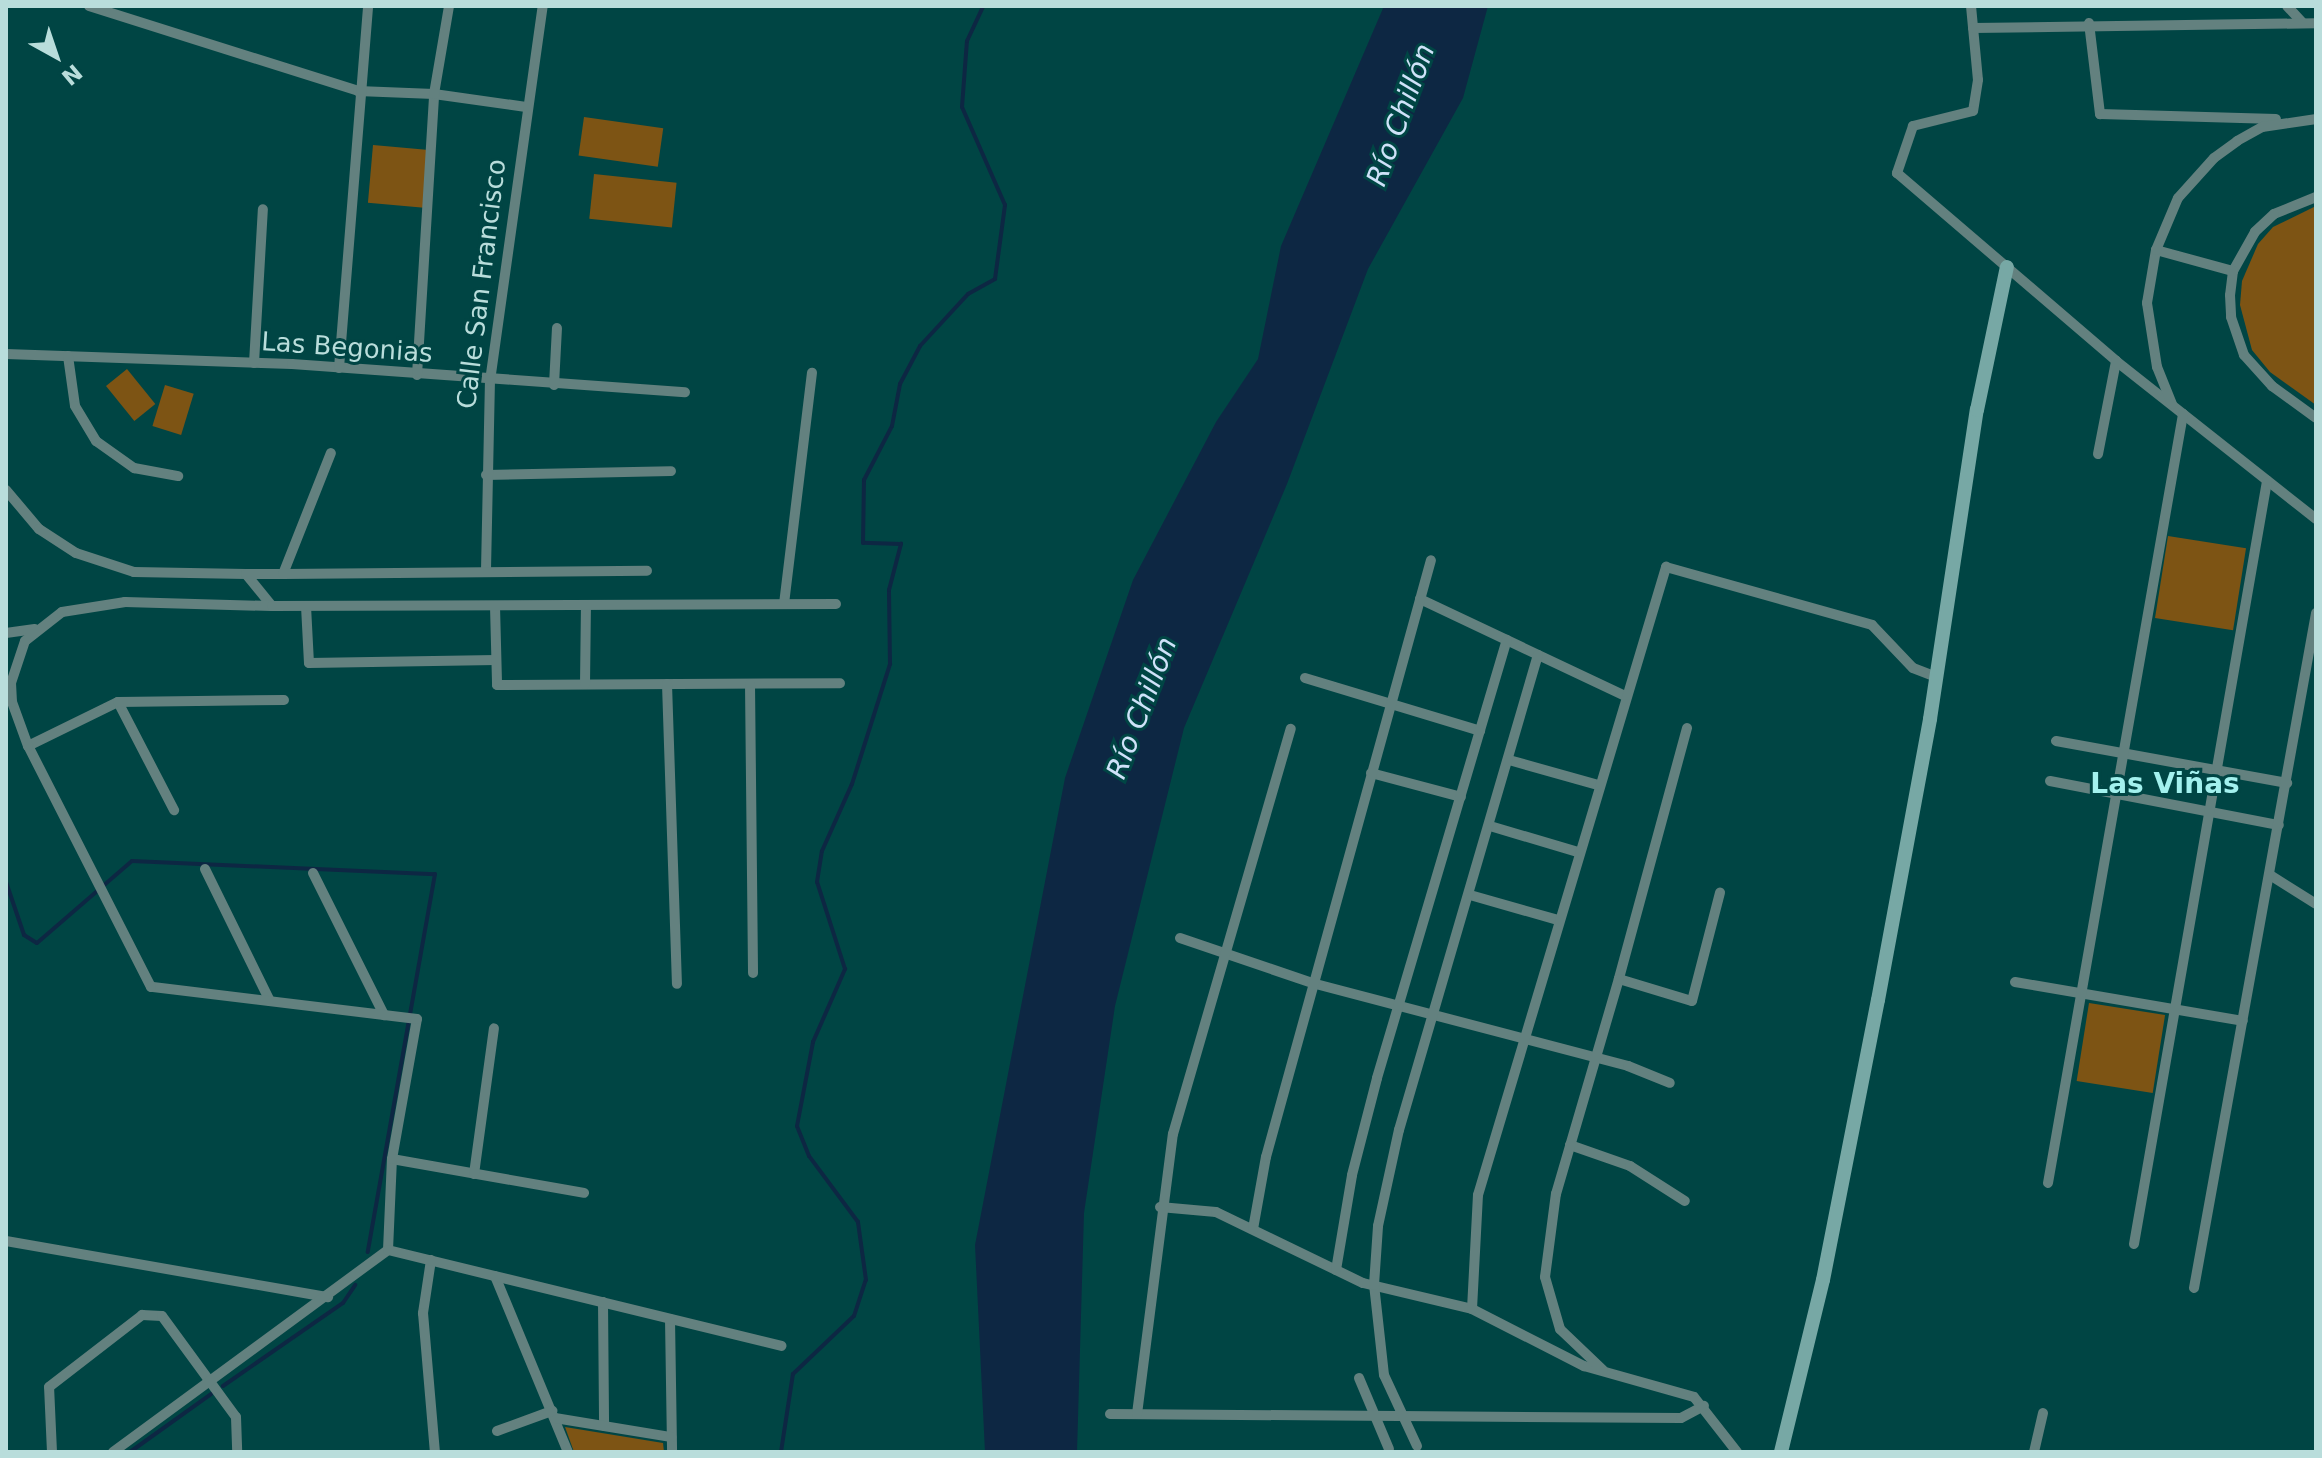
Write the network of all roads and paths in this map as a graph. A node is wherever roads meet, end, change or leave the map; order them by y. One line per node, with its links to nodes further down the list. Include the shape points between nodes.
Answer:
1 (89, 6): 11 (street)
2 (368, 6): 11 (street)
3 (449, 6): 12 (street)
4 (543, 6): 13 (street, Calle San Francisco)
5 (1971, 6): 10 (street)
6 (2292, 8): 8 (street)
7 (2089, 23): 8 (street); 10 (street); 14 (street, via 2101,115)
8 (2303, 23): 9 (street)
9 (2316, 23)
10 (1973, 28): 19 (street, via 1978,80 1973,111 1913,126 1897,173)
11 (358, 91): 12 (street); 26 (street)
12 (434, 94): 13 (street); 28 (street)
13 (526, 107): 29 (street, Calle San Francisco)
14 (2290, 119): 15 (street); 18 (street, via 2262,127 2214,158 2178,198)
15 (2316, 119)
16 (2316, 197): 20 (street, via 2274,214 2255,232)
17 (263, 209): 25 (street)
18 (2156, 250): 20 (street); 32 (street, via 2149,276 2150,334)
19 (2007, 267): 24 (street); 61 (street, via 1977,410)
20 (2233, 271): 34 (street, via 2231,317 2244,355 2272,386)
21 (557, 328): 30 (street)
22 (6, 354): 23 (street, Las Begonias)
23 (68, 356): 25 (street, Las Begonias); 39 (street, via 75,406 96,441 134,468)
24 (2116, 361): 32 (street); 36 (street)
25 (254, 363): 26 (street, Las Begonias)
26 (339, 368): 28 (street, Las Begonias)
27 (812, 373): 49 (street)
28 (417, 375): 29 (street, Las Begonias)
29 (490, 381): 30 (street, Las Begonias); 38 (street, Calle San Francisco)
30 (554, 385): 31 (street, Las Begonias)
31 (685, 392)
32 (2173, 405): 33 (street)
33 (2183, 414): 40 (street); 76 (street)
34 (2316, 418)
35 (331, 453): 47 (street)
36 (2098, 454)
37 (671, 471): 38 (street)
38 (486, 475): 44 (street, Calle San Francisco)
39 (178, 476)
40 (2267, 481): 42 (street); 78 (street)
41 (6, 490): 46 (street, via 39,529 107,565 157,574)
42 (2316, 519)
43 (1431, 560): 48 (street)
44 (486, 570): 45 (street); 47 (street)
45 (647, 571)
46 (246, 574): 47 (street); 52 (street)
47 (283, 574)
48 (1420, 599): 58 (street); 70 (street)
49 (784, 604): 50 (street); 51 (street)
50 (836, 604)
51 (586, 605): 54 (street); 64 (street)
52 (272, 606): 53 (street); 56 (street, via 125,602 62,612)
53 (306, 606): 54 (street); 60 (street, via 309,663)
54 (495, 606): 60 (street)
55 (2316, 613): 81 (street)
56 (35, 629): 57 (street); 75 (street, via 15,661 11,683)
57 (6, 633)
58 (1507, 640): 59 (street); 73 (street)
59 (1538, 655): 67 (street); 77 (street)
60 (496, 660): 64 (street, via 497,685)
61 (1936, 677): 67 (street, via 1913,668 1872,625 1666,567); 158 (street, via 1823,1280)
62 (1305, 678): 70 (street)
63 (840, 683): 66 (street)
64 (585, 684): 65 (street)
65 (667, 684): 66 (street); 103 (street)
66 (750, 684): 99 (street)
67 (1625, 696): 82 (street)
68 (284, 700): 69 (street)
69 (118, 702): 75 (street); 85 (street)
70 (1390, 705): 73 (street); 79 (street)
71 (1687, 728): 100 (street)
72 (1291, 729): 98 (street)
73 (1480, 731): 84 (street)
74 (2056, 741): 76 (street)
75 (28, 746): 105 (street, via 151,987)
76 (2123, 754): 78 (street); 83 (street)
77 (1509, 760): 82 (street); 88 (street)
78 (2216, 770): 81 (street); 86 (street)
79 (1371, 773): 84 (street); 102 (street)
80 (2050, 781): 83 (street)
81 (2287, 783): 87 (street)
82 (1598, 785): 89 (street)
83 (2116, 794): 86 (street); 104 (street)
84 (1461, 797): 106 (street)
85 (174, 810)
86 (2209, 811): 87 (street); 107 (street)
87 (2279, 825): 92 (street)
88 (1490, 826): 89 (street); 94 (street)
89 (1578, 852): 96 (street)
90 (205, 869): 105 (street)
91 (313, 873): 108 (street)
92 (2270, 875): 95 (street); 110 (street)
93 (1720, 893): 100 (street, via 1692,1001)
94 (1470, 895): 96 (street); 109 (street)
95 (2316, 904)
96 (1558, 920): 112 (street)
97 (1180, 938): 98 (street)
98 (1225, 954): 102 (street); 121 (street, via 1173,1134)
99 (753, 973)
100 (1619, 979): 113 (street)
101 (2015, 982): 104 (street)
102 (1312, 983): 106 (street); 122 (street, via 1266,1157)
103 (677, 984)
104 (2081, 993): 107 (street); 118 (street)
105 (270, 1001): 108 (street)
106 (1398, 1006): 109 (street); 127 (street, via 1352,1175)
107 (2175, 1009): 110 (street); 124 (street)
108 (384, 1015): 116 (street, via 417,1019)
109 (1436, 1016): 112 (street); 129 (street, via 1399,1130 1378,1226)
110 (2243, 1021): 130 (street)
111 (494, 1028): 117 (street)
112 (1523, 1039): 113 (street); 133 (street, via 1478,1195)
113 (1597, 1059): 114 (street); 115 (street)
114 (1670, 1083)
115 (1570, 1145): 120 (street, via 1630,1166); 136 (street, via 1556,1194 1545,1277 1560,1329)
116 (392, 1159): 117 (street); 125 (street)
117 (474, 1174): 119 (street)
118 (2048, 1183)
119 (584, 1193)
120 (1685, 1201)
121 (1160, 1207): 122 (street, via 1216,1212); 142 (street)
122 (1253, 1229): 127 (street)
123 (6, 1241): 131 (street)
124 (2134, 1244)
125 (388, 1250): 126 (street); 131 (street)
126 (431, 1260): 128 (street); 154 (street, via 423,1313)
127 (1336, 1270): 129 (street)
128 (495, 1276): 132 (street); 143 (street)
129 (1374, 1285): 133 (street); 145 (street, via 1384,1375)
130 (2194, 1288)
131 (328, 1297): 138 (street)
132 (603, 1302): 134 (street); 146 (street)
133 (1472, 1309): 136 (street, via 1493,1316 1527,1342)
134 (670, 1319): 135 (street); 148 (street)
135 (781, 1346)
136 (1605, 1372): 139 (street, via 1694,1397)
137 (1359, 1378): 144 (street)
138 (211, 1383): 151 (street, via 162,1316 142,1315 49,1387); 152 (street); 153 (street, via 236,1417)
139 (1704, 1406): 145 (street, via 1681,1418); 157 (street)
140 (2043, 1413): 159 (street)
141 (1110, 1414): 142 (street)
142 (1137, 1414): 144 (street)
143 (554, 1415): 146 (street); 147 (street); 155 (street)
144 (1376, 1416): 145 (street); 150 (street)
145 (1405, 1416): 149 (street)
146 (604, 1426): 148 (street)
147 (497, 1431)
148 (671, 1437): 156 (street)
149 (1417, 1446)
150 (1389, 1449)
151 (52, 1452)
152 (113, 1452)
153 (237, 1452)
154 (435, 1452)
155 (568, 1452)
156 (672, 1452)
157 (1737, 1452)
158 (1781, 1452)
159 (2034, 1452)

